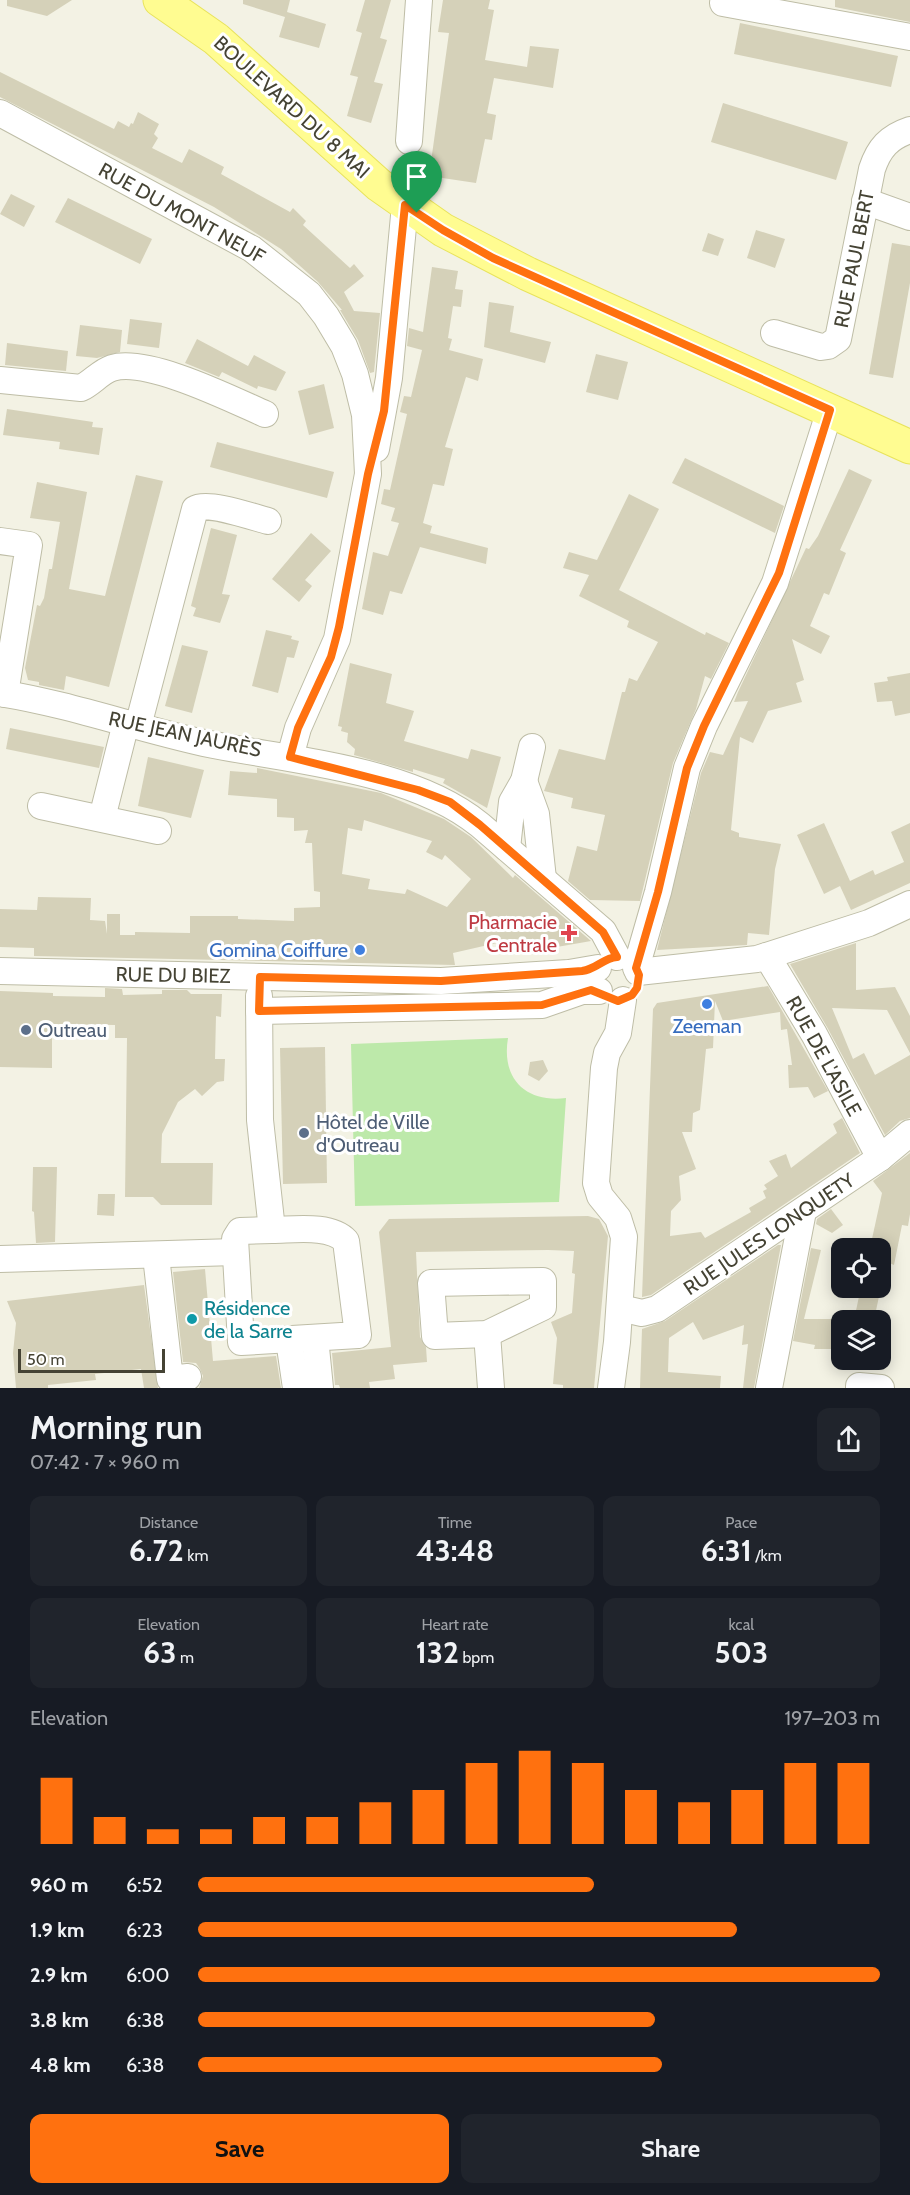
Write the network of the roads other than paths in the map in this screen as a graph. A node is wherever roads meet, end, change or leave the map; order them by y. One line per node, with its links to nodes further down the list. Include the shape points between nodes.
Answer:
1 (160, 0): 9 (main road, BOULEVARD DU 8 MAI, via 241,59)
2 (419, 0): 7 (street)
3 (738, 3): 4 (street)
4 (910, 37)
5 (0, 114): 16 (street, RUE DU MONT NEUF, via 234,238 309,294 336,331 355,374 365,415)
6 (910, 130): 8 (street, RUE PAUL BERT, via 892,137 878,153)
7 (409, 141)
8 (865, 201): 10 (street); 11 (street, RUE PAUL BERT, via 838,339 821,347)
9 (405, 205): 13 (main road, BOULEVARD DU 8 MAI, via 493,258); 16 (street, via 384,411)
10 (910, 217)
11 (774, 333)
12 (0, 380): 14 (street, via 81,388 108,369 130,367 181,379)
13 (830, 410): 15 (main road, BOULEVARD DU 8 MAI); 32 (street, via 779,573 687,768 658,892)
14 (265, 414)
15 (910, 447)
16 (368, 474): 22 (street, RUE DU MONT NEUF, via 337,639 298,728)
17 (268, 520): 20 (street, via 210,507 195,509)
18 (0, 541): 19 (street, via 29,545)
19 (3, 694): 20 (street, RUE JEAN JAURÈS)
20 (132, 724): 22 (street, RUE JEAN JAURÈS, via 203,743); 25 (street)
21 (532, 747): 23 (street)
22 (290, 757): 27 (street, RUE JEAN JAURÈS, via 434,795 462,810)
23 (524, 781): 27 (street, via 512,802); 28 (street, via 536,814)
24 (42, 806): 25 (street)
25 (102, 818): 26 (street)
26 (158, 831)
27 (507, 848): 28 (street, RUE JEAN JAURÈS)
28 (543, 879): 32 (street, RUE JEAN JAURÈS, via 603,932)
29 (910, 904): 30 (street, via 877,920)
30 (767, 956): 32 (street, via 738,963); 36 (street, RUE DE L'ASILE)
31 (0, 971): 33 (street, RUE DU BIEZ)
32 (618, 971): 33 (street, RUE DU BIEZ, via 441,981); 34 (street, via 582,991 542,1005); 42 (street, via 609,999 623,1000 618,1033 604,1068 596,1183 600,1196 623,1230)
33 (260, 977): 34 (street)
34 (259, 1011): 38 (street, via 260,1120)
35 (910, 1133): 36 (street, RUE JULES LONQUETY)
36 (880, 1158): 37 (street, RUE JULES LONQUETY)
37 (803, 1211): 42 (street, RUE JULES LONQUETY, via 657,1309 642,1313); 51 (street)
38 (272, 1230): 39 (street, via 240,1231); 44 (street, via 328,1231 346,1241 358,1335)
39 (235, 1252): 40 (street); 45 (street, via 241,1342)
40 (156, 1256): 41 (street); 46 (street, via 170,1379)
41 (0, 1259)
42 (620, 1308): 50 (street)
43 (487, 1334): 49 (street)
44 (315, 1338): 45 (street); 48 (street)
45 (289, 1340): 47 (street)
46 (188, 1377)
47 (296, 1388)
48 (320, 1388)
49 (491, 1388)
50 (611, 1388)
51 (769, 1388)
52 (858, 1388): 53 (street)
53 (881, 1388)

